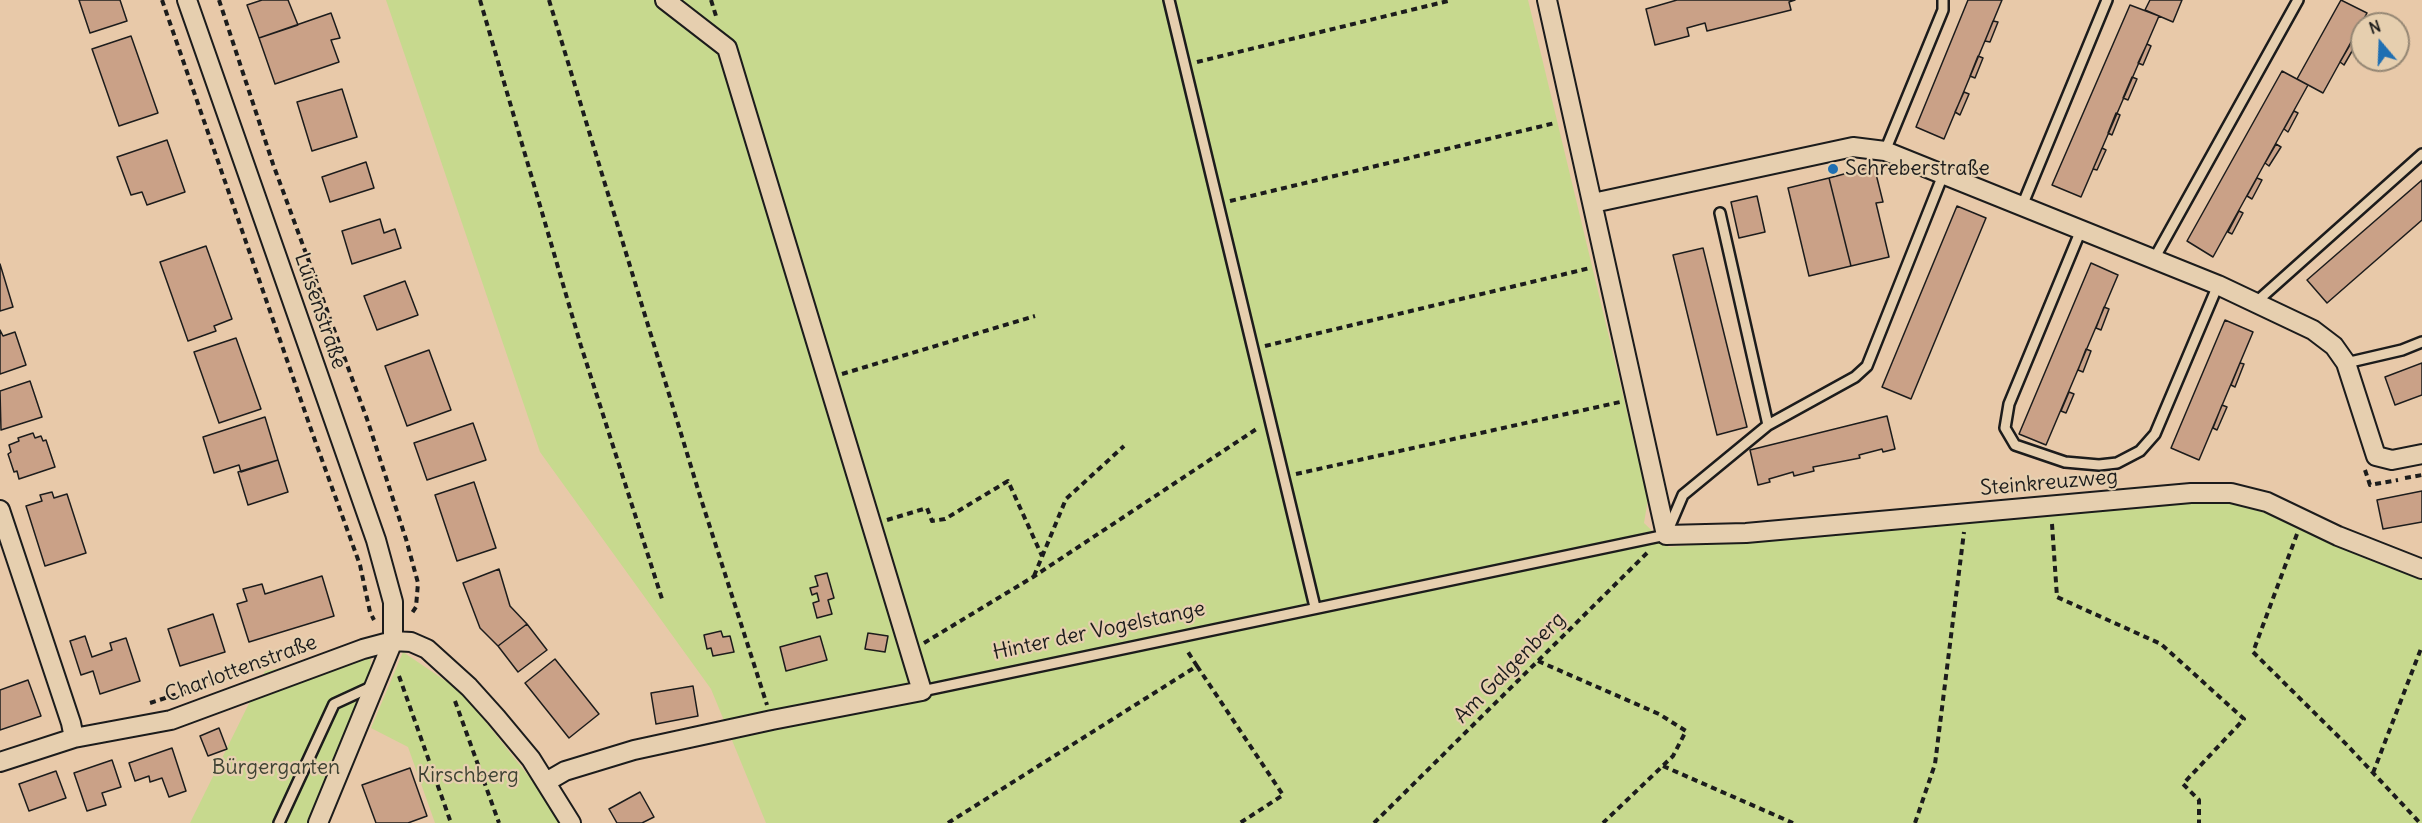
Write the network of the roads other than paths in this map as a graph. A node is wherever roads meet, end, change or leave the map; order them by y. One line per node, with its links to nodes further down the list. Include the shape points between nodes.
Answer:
1 (187, 0): 26 (street, Luisenstraße, via 380,551 393,602)
2 (665, 0): 28 (street, via 727,48)
3 (1169, 0): 25 (lane)
4 (1547, 0): 11 (street)
5 (1943, 0): 8 (lane, via 1943,10)
6 (2107, 0): 12 (lane)
7 (2298, 0): 15 (lane)
8 (1885, 151): 10 (street); 11 (street, via 1852,147)
9 (2422, 154): 17 (lane)
10 (1943, 175): 12 (street); 20 (lane, via 1867,366 1856,377)
11 (1593, 203): 23 (street)
12 (2022, 206): 14 (street)
13 (1720, 213): 20 (lane)
14 (2081, 230): 15 (street); 16 (lane, via 2009,404 2005,428 2015,445 2065,462 2099,465 2117,463 2140,451 2155,434)
15 (2154, 259): 16 (street)
16 (2218, 285): 17 (street)
17 (2254, 304): 19 (street, via 2323,337)
18 (2422, 342): 19 (lane)
19 (2346, 363): 21 (street, via 2374,453 2392,460)
20 (1768, 425): 23 (lane, via 1683,495)
21 (2422, 454)
22 (0, 510): 29 (street)
23 (1666, 535): 24 (street, Steinkreuzweg, via 1746,533 2191,493 2231,493 2267,502 2338,536); 25 (lane, Hinter der Vogelstange)
24 (2422, 569)
25 (1315, 608): 28 (lane, Hinter der Vogelstange)
26 (391, 646): 27 (street); 29 (street, Charlottenstraße, via 330,660 171,720); 31 (street, via 411,642 443,663 496,717)
27 (375, 685): 32 (lane, via 334,704); 33 (street)
28 (922, 691): 31 (street, Hinter der Vogelstange, via 634,750 565,771)
29 (74, 738): 30 (street, Charlottenstraße)
30 (0, 762)
31 (546, 782): 34 (street)
32 (279, 823)
33 (318, 823)
34 (571, 823)

